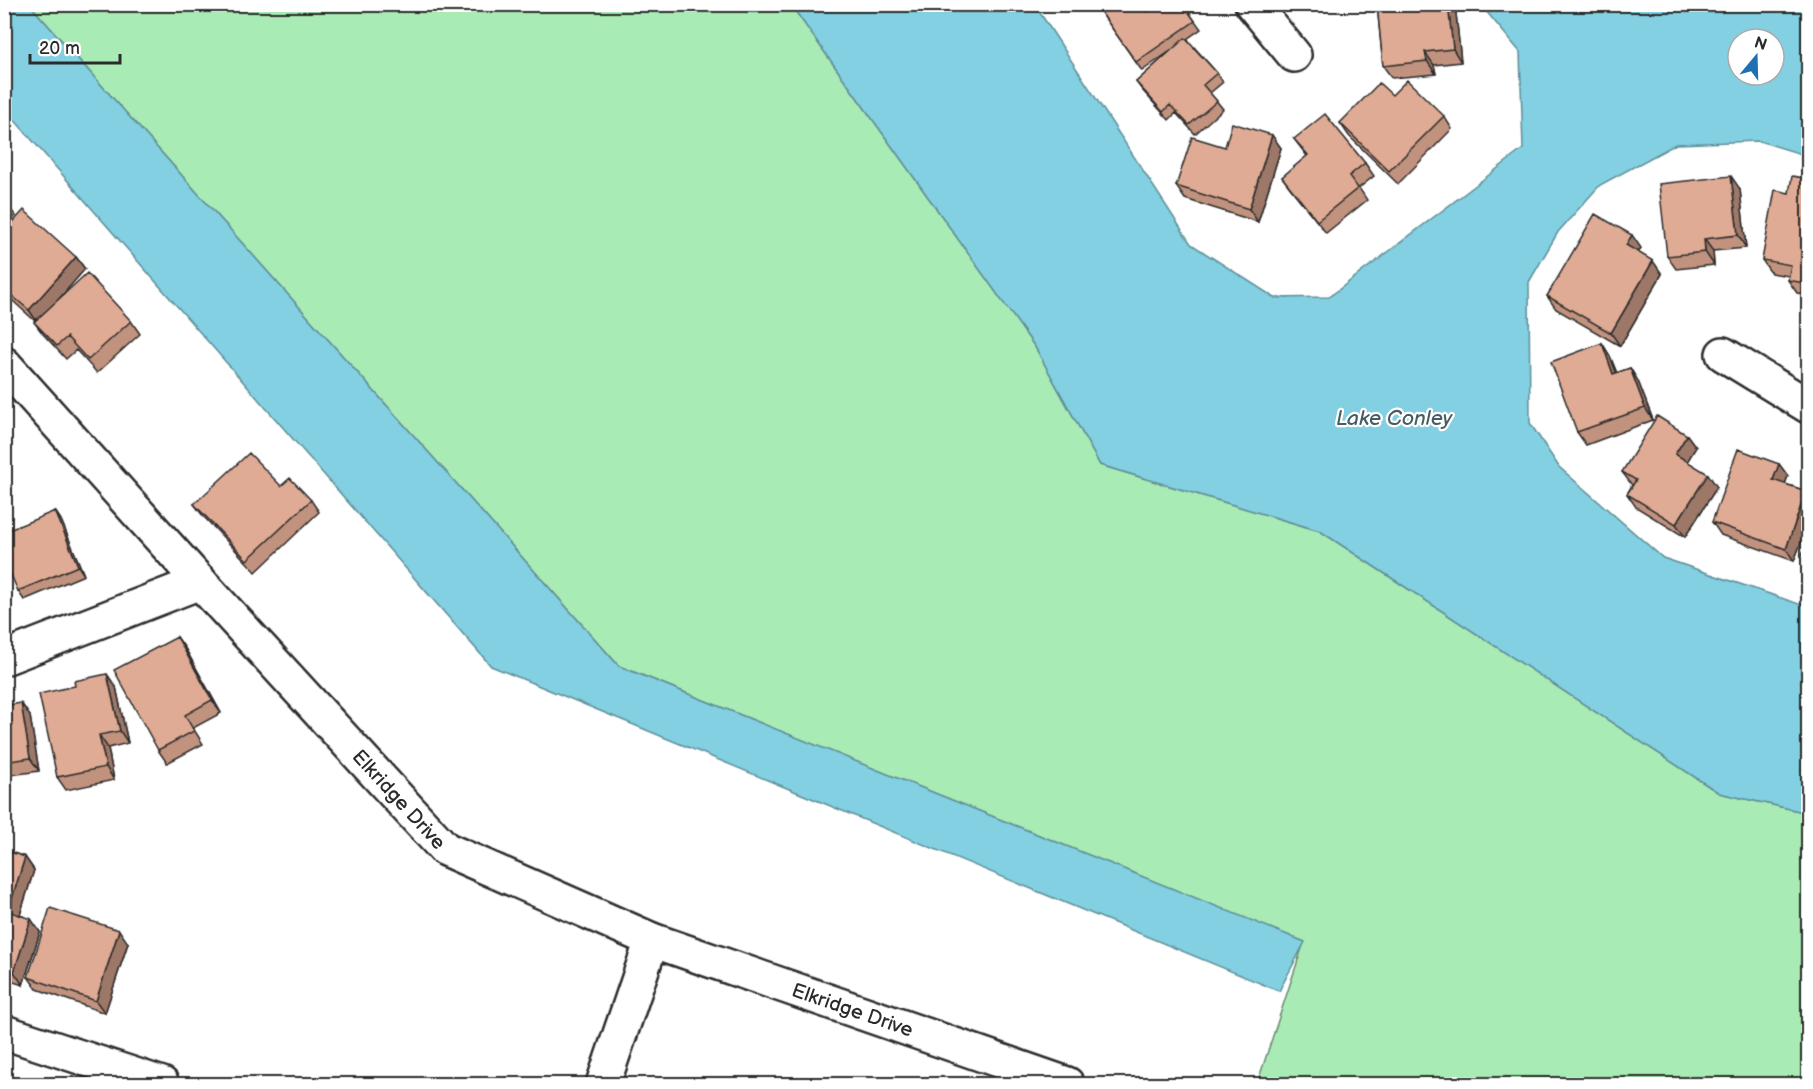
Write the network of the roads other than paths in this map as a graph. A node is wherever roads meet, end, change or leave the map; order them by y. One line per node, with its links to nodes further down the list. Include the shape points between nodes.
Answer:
1 (1252, 4): 2 (street)
2 (1294, 55)
3 (1723, 354): 5 (street)
4 (4, 364): 6 (street, Elkridge Drive)
5 (1809, 406)
6 (200, 582): 7 (street); 8 (street, Elkridge Drive, via 445,849)
7 (4, 658)
8 (652, 940): 11 (street); 12 (street, Elkridge Drive)
9 (4, 1032): 10 (street)
10 (162, 1084)
11 (603, 1084)
12 (1067, 1084)

